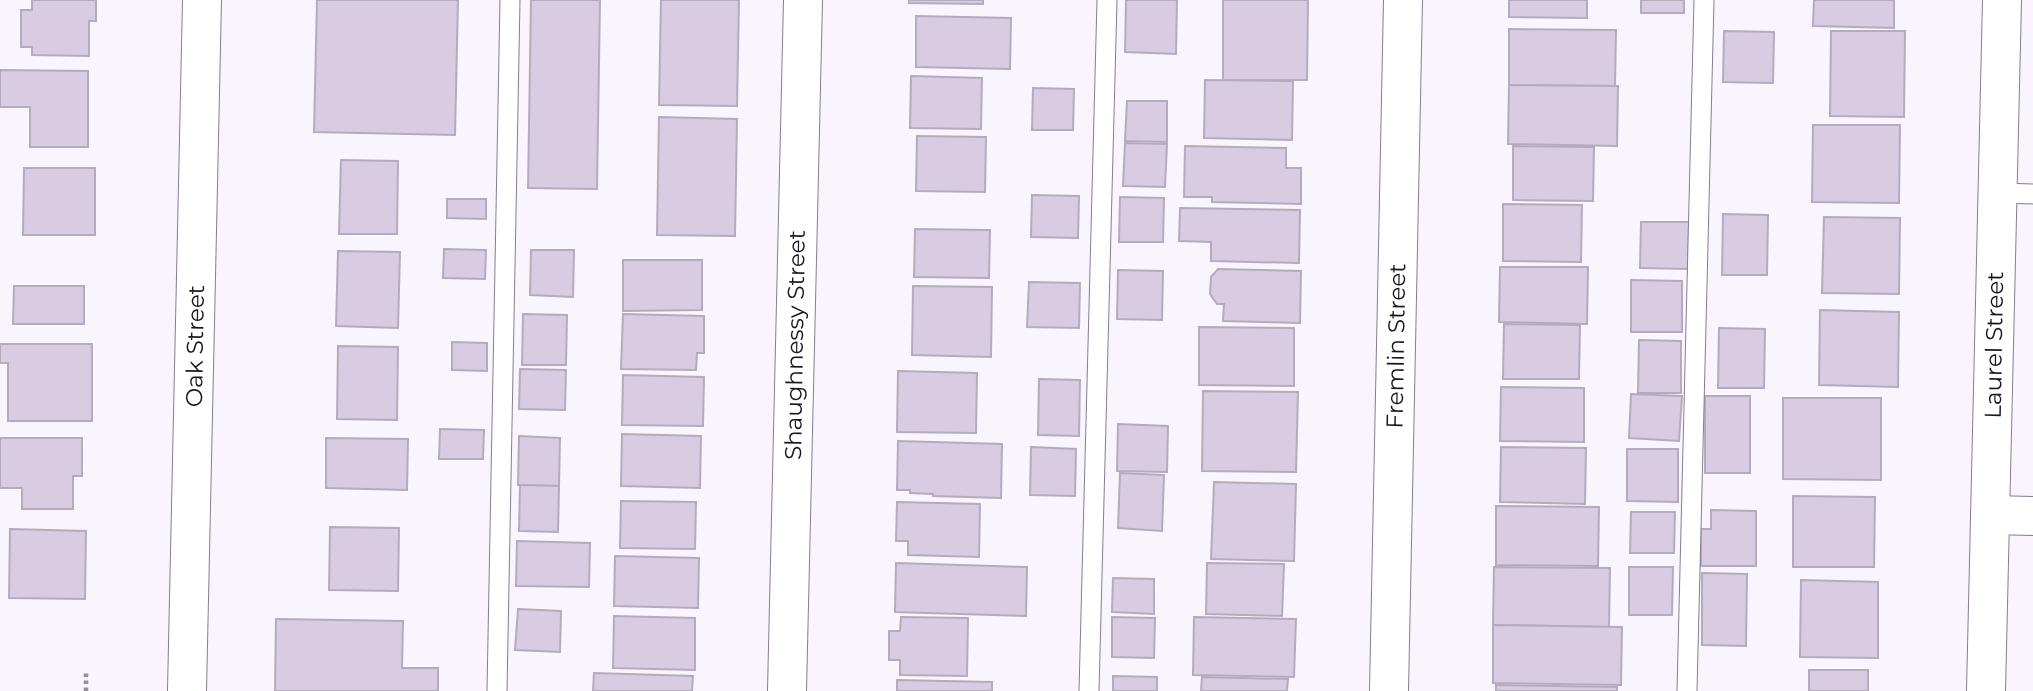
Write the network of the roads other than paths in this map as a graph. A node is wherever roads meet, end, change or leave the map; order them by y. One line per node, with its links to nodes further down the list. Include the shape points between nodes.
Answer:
1 (202, 0): 11 (street, Oak Street)
2 (510, 0): 12 (lane)
3 (803, 0): 13 (street, Shaughnessy Street)
4 (1107, 0): 14 (lane)
5 (1403, 0): 15 (street, Fremlin Street)
6 (1704, 0): 16 (lane)
7 (2002, 0): 8 (street, Laurel Street)
8 (2015, 194): 9 (street, Laurel Street)
9 (1990, 515): 10 (street); 17 (street, Laurel Street)
10 (2033, 516)
11 (187, 691)
12 (497, 691)
13 (787, 691)
14 (1089, 691)
15 (1389, 691)
16 (1687, 691)
17 (1986, 691)

